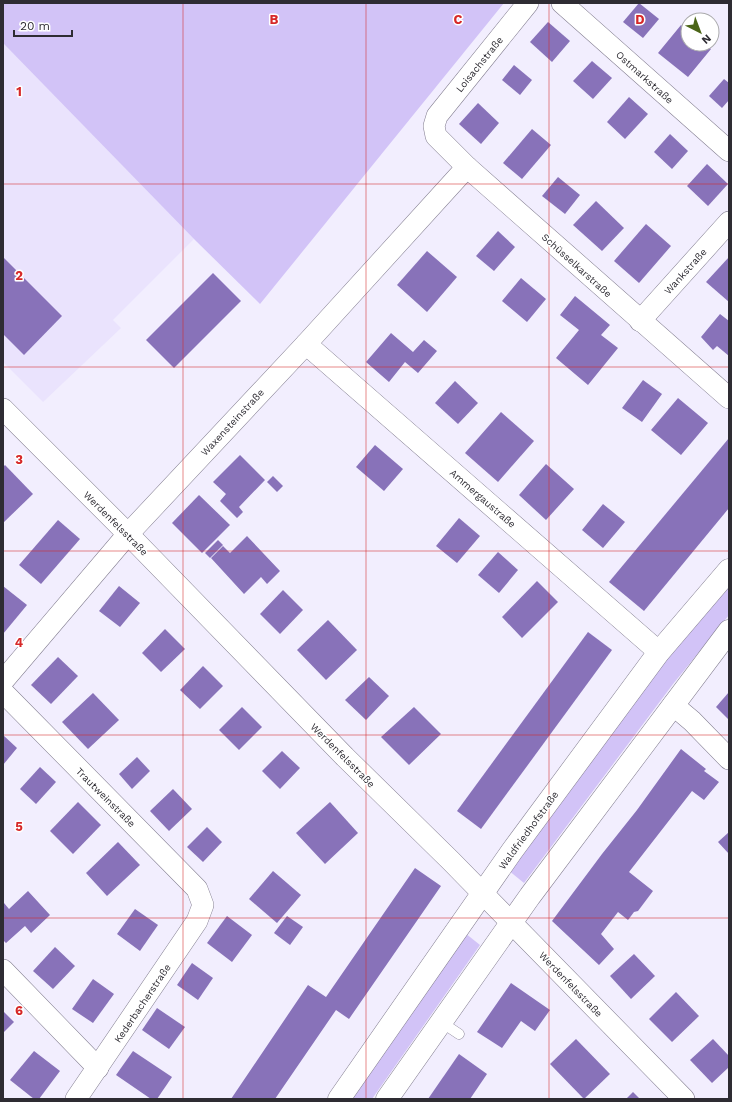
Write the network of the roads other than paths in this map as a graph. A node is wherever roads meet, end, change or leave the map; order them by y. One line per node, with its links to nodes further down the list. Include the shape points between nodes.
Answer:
1 (527, 3): 3 (street, Loisachstraße, via 437,116)
2 (562, 3): 4 (street, Ostmarkstraße)
3 (434, 126): 5 (street, Schüsselkarstraße, via 436,136)
4 (729, 151)
5 (467, 167): 7 (street, Schüsselkarstraße); 8 (street, Waxensteinstraße)
6 (729, 222): 7 (street, Wankstraße)
7 (640, 321): 9 (street, Schüsselkarstraße)
8 (306, 344): 11 (street, Waxensteinstraße); 14 (street, Ammergaustraße)
9 (729, 398)
10 (3, 409): 11 (street, Werdenfelsstraße)
11 (128, 534): 15 (street, Waxensteinstraße); 19 (street, Werdenfelsstraße, via 345,757)
12 (729, 570): 14 (main road, Waldfriedhofstraße)
13 (729, 631): 17 (main road)
14 (659, 652): 19 (main road, Waldfriedhofstraße)
15 (3, 681)
16 (3, 692): 20 (street, Trautweinstraße, via 197,889)
17 (674, 705): 18 (street); 21 (main road)
18 (729, 759)
19 (482, 893): 21 (street, Werdenfelsstraße); 27 (main road, Waldfriedhofstraße)
20 (204, 905): 25 (street, Kederbacherstraße, via 197,921)
21 (512, 923): 23 (main road); 29 (street, Werdenfelsstraße)
22 (3, 970): 25 (street)
23 (441, 1022): 24 (lane); 28 (main road)
24 (459, 1034)
25 (98, 1068): 26 (street, Kederbacherstraße)
26 (76, 1099)
27 (339, 1099)
28 (387, 1099)
29 (684, 1099)

